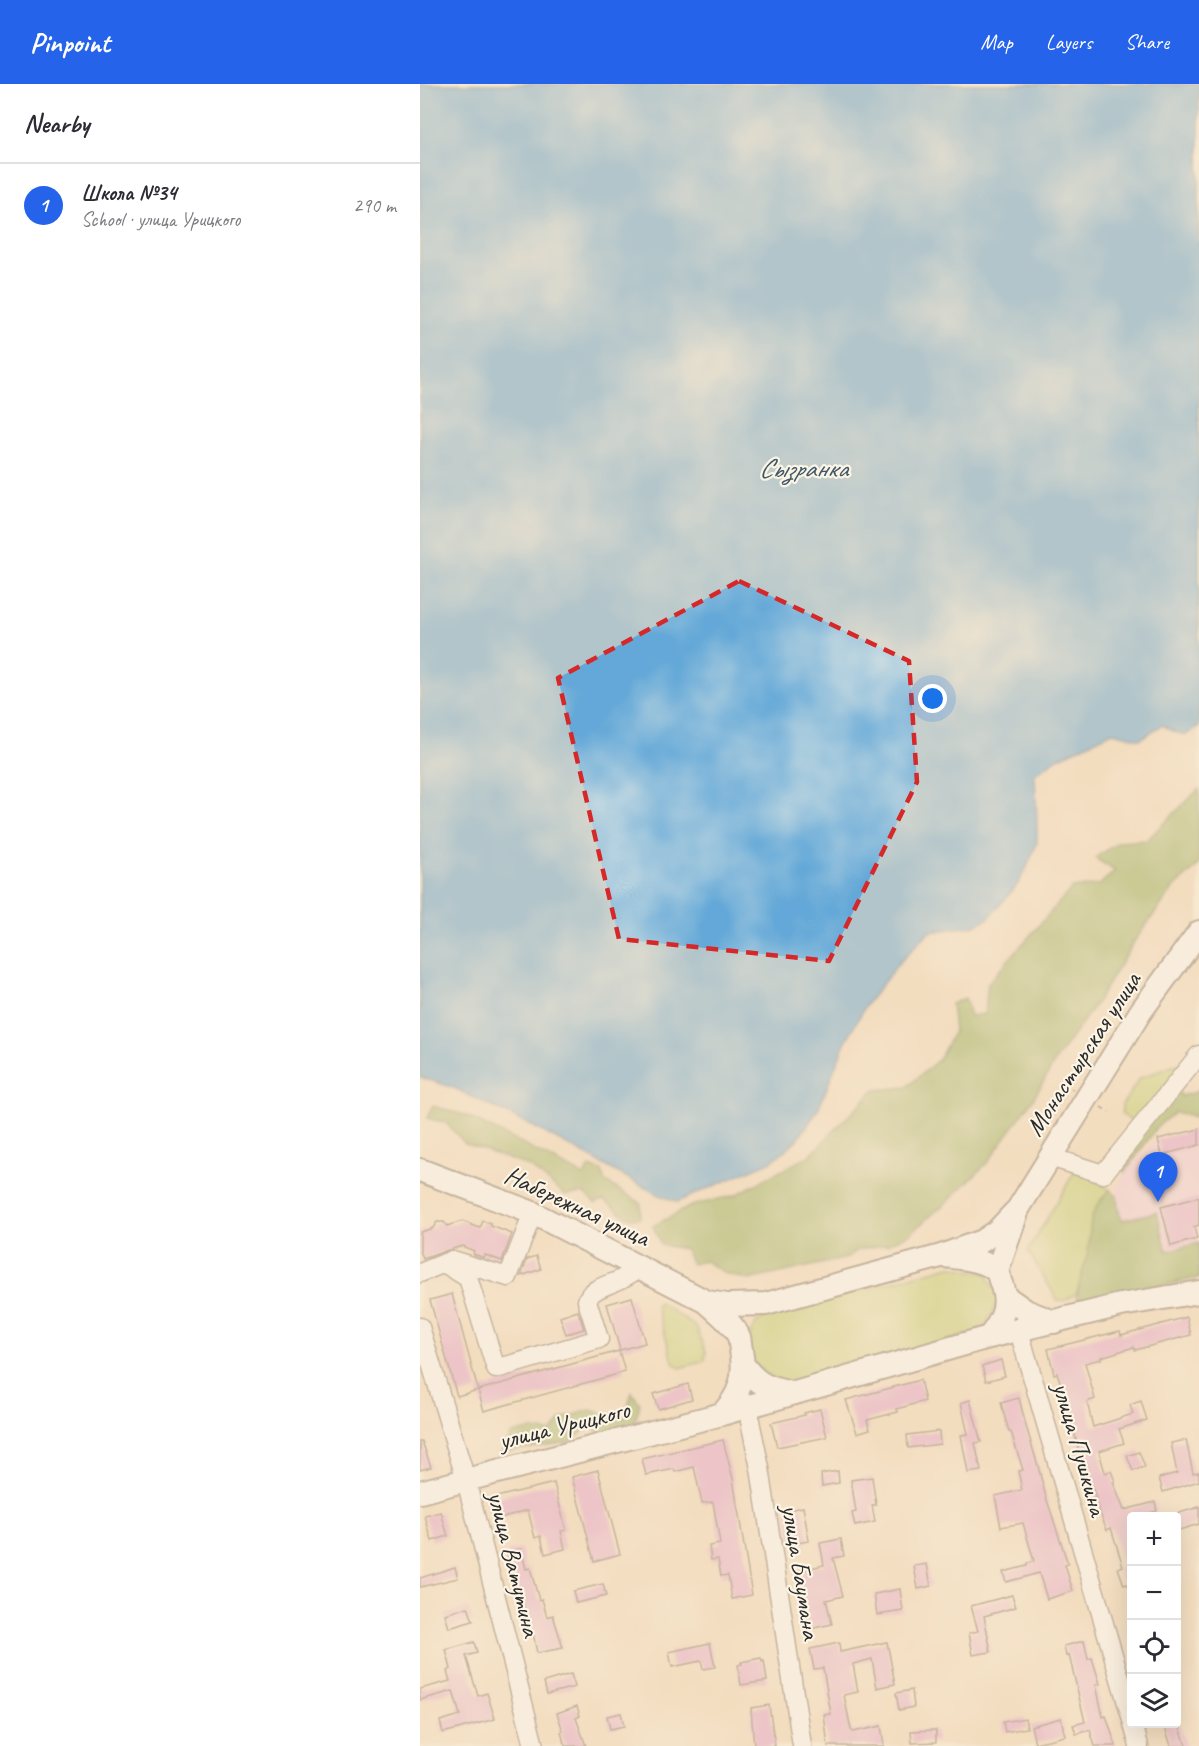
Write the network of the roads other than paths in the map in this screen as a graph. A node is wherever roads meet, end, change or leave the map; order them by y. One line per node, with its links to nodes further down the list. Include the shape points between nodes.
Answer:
1 (1199, 932): 3 (main road, Монастырская улица, via 1141,1011)
2 (1199, 1054): 3 (street, via 1102,1174)
3 (1050, 1157): 5 (main road, Монастырская улица)
4 (420, 1170): 6 (main road, Набережная улица)
5 (1018, 1209): 7 (main road, via 982,1241); 10 (main road)
6 (533, 1213): 8 (street, via 508,1277 452,1260); 9 (main road, Набережная улица)
7 (941, 1256): 10 (main road, via 970,1259); 15 (main road)
8 (444, 1263): 9 (street, via 468,1278 496,1369 599,1338 588,1296); 11 (street)
9 (640, 1267): 14 (main road, Набережная улица)
10 (997, 1272): 13 (main road)
11 (420, 1273)
12 (1199, 1292): 16 (main road)
13 (1006, 1298): 16 (main road); 20 (main road, via 1000,1320)
14 (707, 1302): 15 (main road); 19 (main road)
15 (766, 1304): 19 (main road)
16 (1054, 1322): 18 (main road)
17 (420, 1327): 25 (street, улица Ватутина)
18 (1019, 1330): 20 (main road); 27 (street, улица Пушкина)
19 (739, 1337): 21 (main road)
20 (989, 1337): 22 (main road)
21 (744, 1366): 22 (main road, via 759,1382); 24 (main road, via 732,1403)
22 (792, 1393): 23 (main road, улица Урицкого)
23 (750, 1405): 24 (main road, улица Урицкого); 30 (street, улица Баумана)
24 (722, 1414): 25 (main road, улица Урицкого)
25 (466, 1480): 26 (main road, улица Урицкого); 29 (street, улица Ватутина)
26 (420, 1492)
27 (1127, 1705)
28 (1134, 1728): 31 (street, улица Пушкина)
29 (534, 1746)
30 (802, 1746)
31 (1139, 1746)

